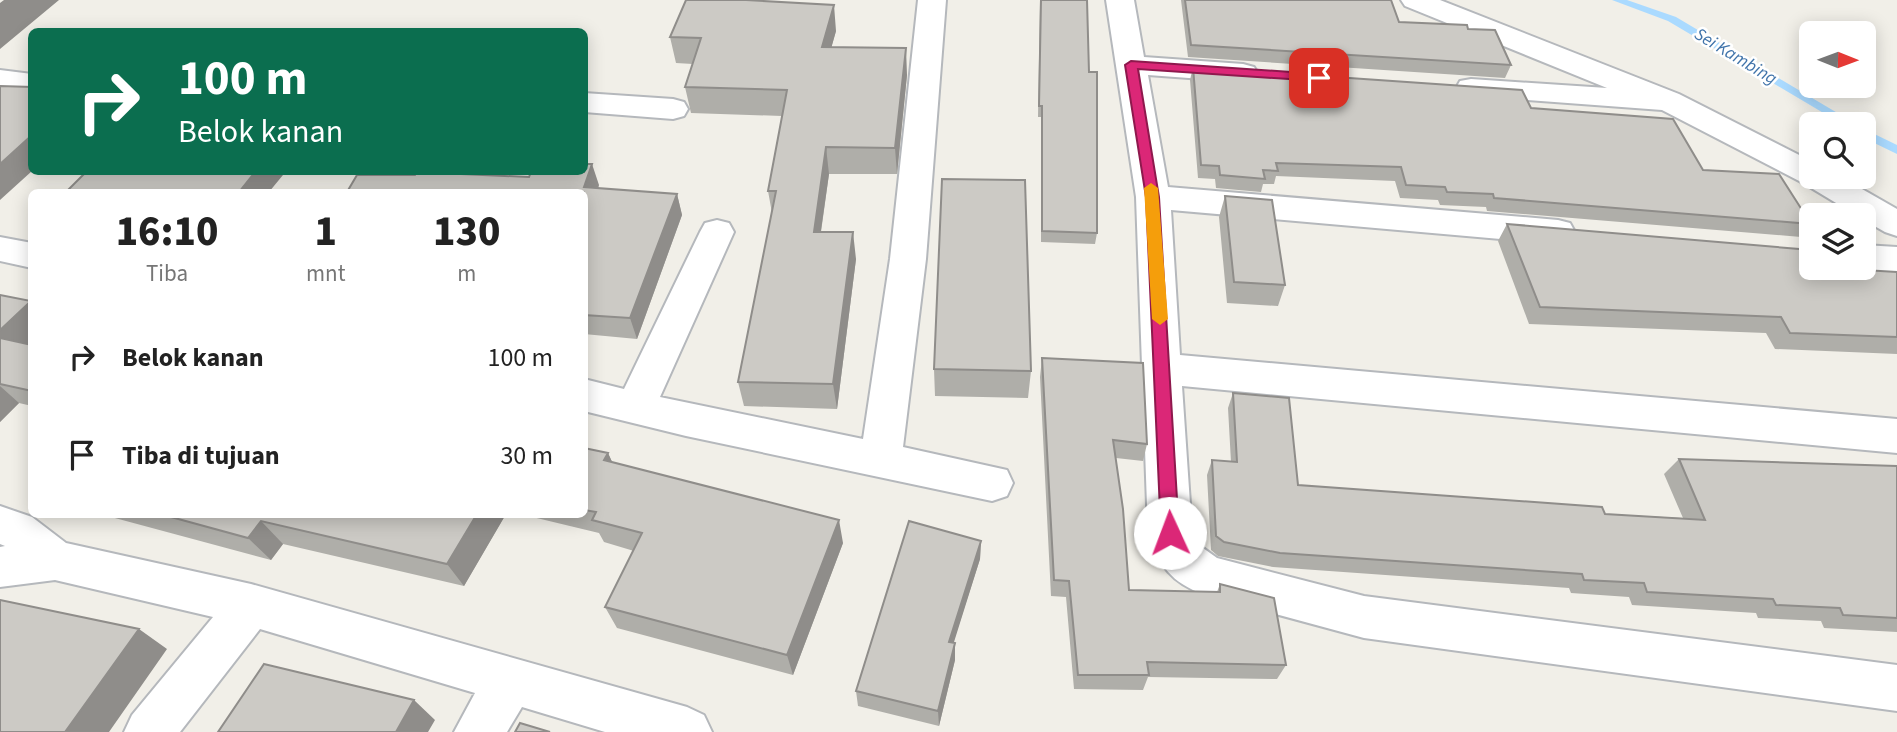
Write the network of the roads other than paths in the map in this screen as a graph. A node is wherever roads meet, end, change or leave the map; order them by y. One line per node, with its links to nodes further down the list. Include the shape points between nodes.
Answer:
1 (932, 0): 26 (street, via 908,259)
2 (1120, 0): 4 (street)
3 (1415, 0): 9 (street)
4 (1131, 65): 5 (street); 14 (street)
5 (1269, 74)
6 (0, 79): 7 (street)
7 (28, 82)
8 (1448, 86): 9 (street)
9 (1668, 101): 12 (street)
10 (588, 102): 11 (street)
11 (673, 109)
12 (1799, 169)
13 (1836, 189): 15 (street)
14 (1153, 197): 17 (street); 22 (street)
15 (1897, 224)
16 (717, 232): 24 (street)
17 (1592, 234)
18 (0, 249): 19 (street)
19 (28, 255)
20 (1876, 258): 21 (street)
21 (1897, 260)
22 (1163, 369): 25 (street); 31 (street, via 1170,533 1179,556 1205,575 1364,617)
23 (588, 396): 24 (street)
24 (635, 408): 26 (street)
25 (1897, 436)
26 (881, 457): 27 (street)
27 (992, 483)
28 (10, 537): 29 (street, via 55,560)
29 (251, 605): 30 (street); 32 (street)
30 (510, 682): 33 (street); 34 (street)
31 (1897, 688)
32 (149, 732)
33 (479, 732)
34 (687, 732)

